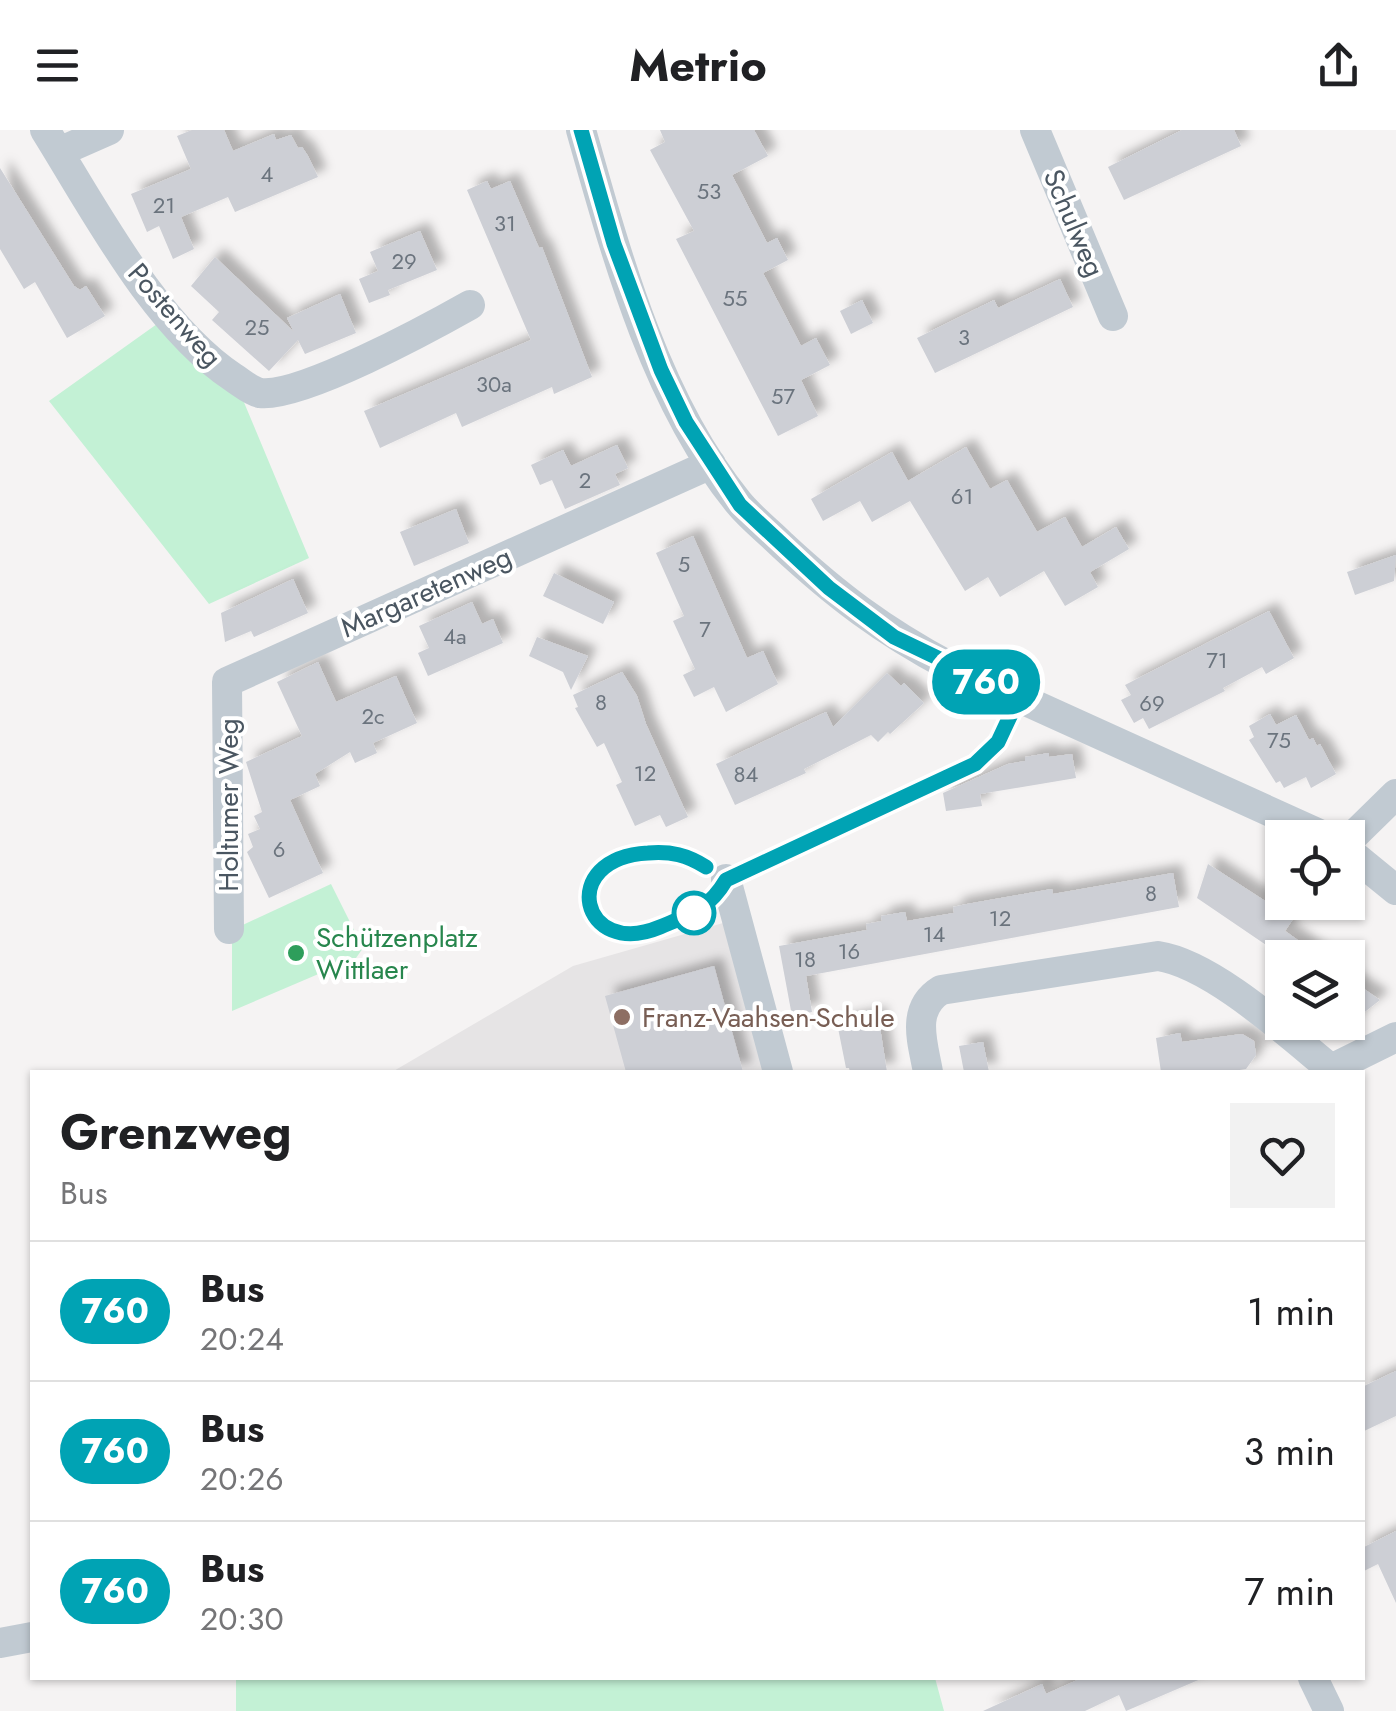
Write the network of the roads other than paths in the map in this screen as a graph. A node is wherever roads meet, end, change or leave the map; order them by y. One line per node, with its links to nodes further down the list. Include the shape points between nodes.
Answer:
1 (108, 130): 4 (street)
2 (581, 130): 7 (street, via 661,370)
3 (1035, 130): 6 (street, Schulweg)
4 (52, 141): 5 (street, Postenweg, via 141,283 205,356 256,393 316,380)
5 (470, 304)
6 (1114, 316)
7 (711, 464): 8 (street, Margaretenweg); 10 (street, via 740,505 829,588 894,637)
8 (226, 682): 15 (street, Holtumer Weg)
9 (1396, 794): 11 (street)
10 (1288, 820)
11 (1365, 824)
12 (1365, 865): 14 (street)
13 (726, 880): 17 (street)
14 (1396, 890)
15 (228, 929)
16 (1396, 1036): 20 (street)
17 (777, 1070)
18 (928, 1070): 19 (street, via 920,1021 931,996 942,990 1158,956 1188,964 1263,1014)
19 (1327, 1070)
20 (1330, 1070)
21 (30, 1637): 22 (street)
22 (0, 1643)
23 (1314, 1680): 24 (street)
24 (1329, 1711)

